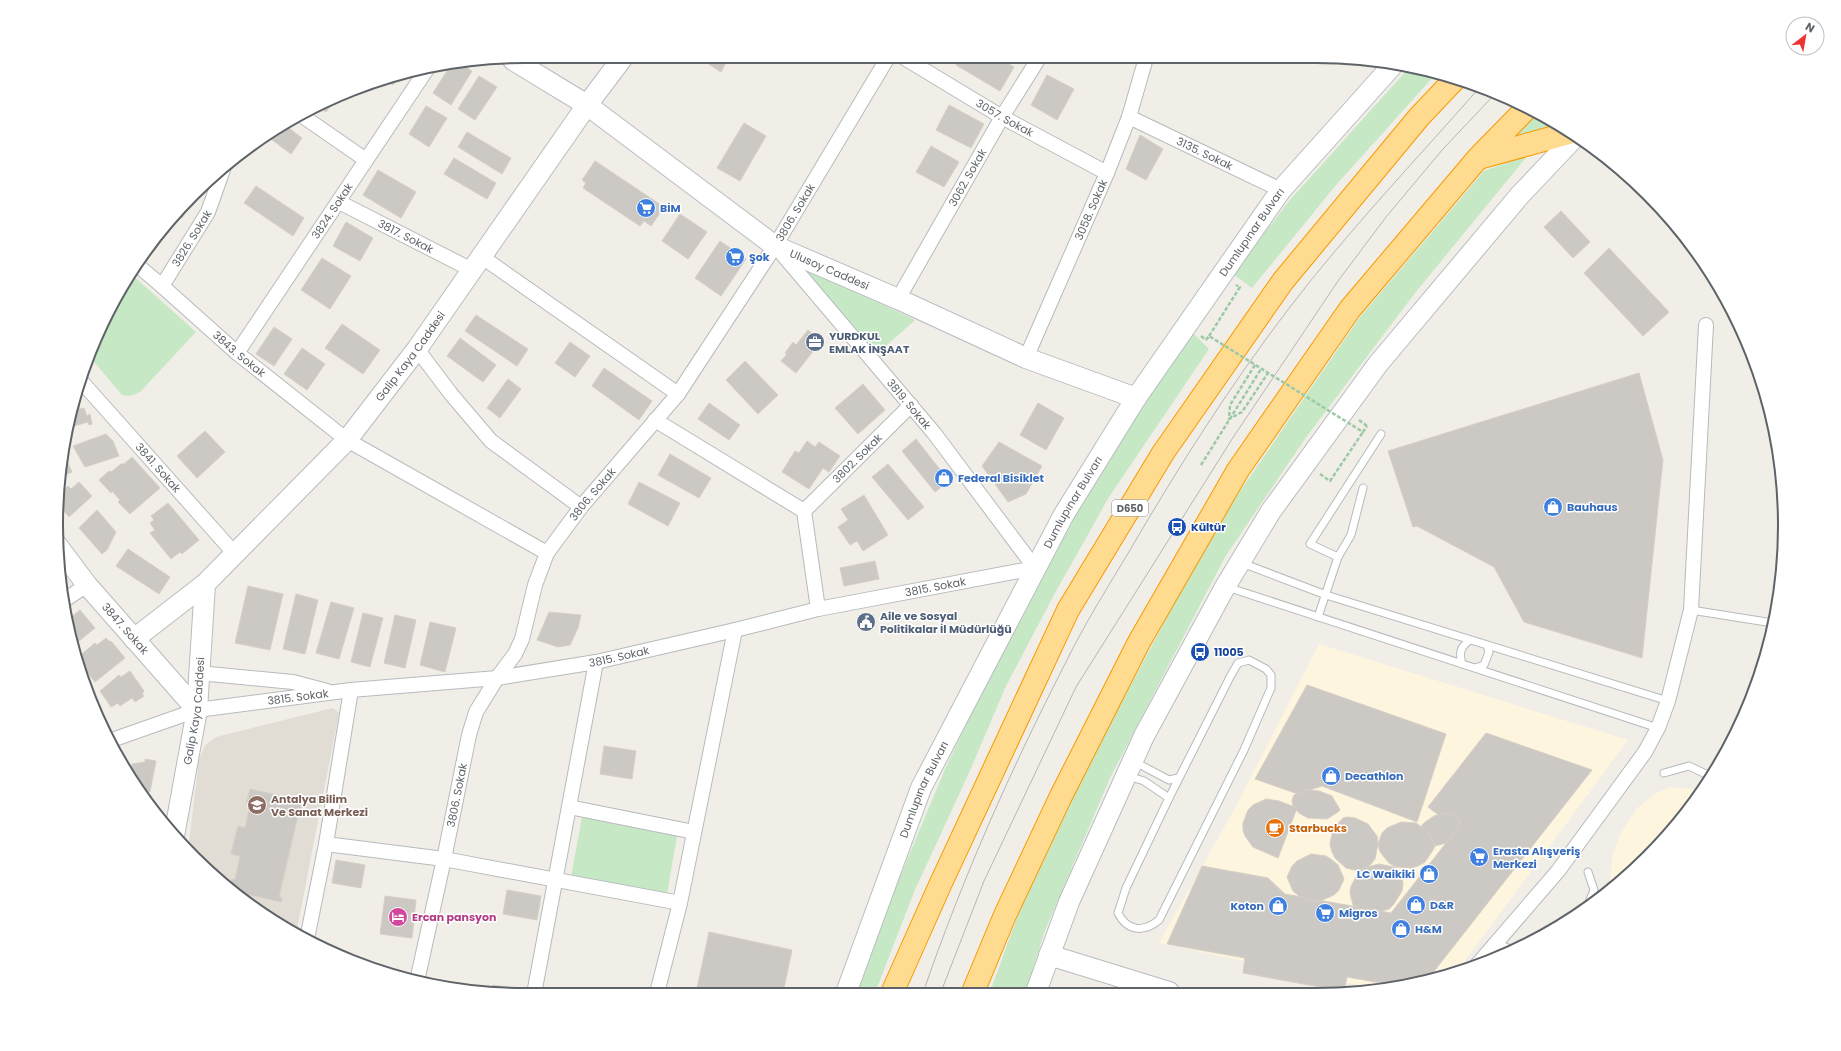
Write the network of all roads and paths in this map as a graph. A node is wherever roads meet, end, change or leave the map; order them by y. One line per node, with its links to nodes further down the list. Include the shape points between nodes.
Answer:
1 (518, 63): 10 (street, Ulusoy Caddesi)
2 (618, 63): 10 (street, Galip Kaya Caddesi)
3 (885, 63): 23 (street, 3806. Sokak)
4 (914, 63): 12 (street, 3057. Sokak)
5 (1036, 63): 12 (street, 3062. Sokak)
6 (1144, 63): 13 (street, 3058. Sokak)
7 (1389, 69): 21 (street, Dumlupınar Bulvarı)
8 (424, 75): 18 (street, 3824. Sokak)
9 (1450, 84): 107 (highway, D650, via 1419,117 1283,281 1163,453 1068,610)
10 (587, 105): 23 (street, Ulusoy Caddesi); 24 (street, Galip Kaya Caddesi)
11 (1523, 112): 17 (highway)
12 (1002, 117): 19 (street, 3057. Sokak); 28 (street, 3062. Sokak)
13 (1128, 117): 19 (street, 3058. Sokak); 21 (street, 3135. Sokak)
14 (306, 119): 18 (street)
15 (1561, 134): 17 (highway)
16 (1572, 141): 57 (street, via 1520,196 1378,364 1271,511)
17 (1478, 158): 108 (highway, via 1350,309 1238,470 1139,642 1053,812)
18 (366, 160): 22 (street, 3824. Sokak)
19 (1107, 173): 34 (street, 3058. Sokak)
20 (219, 179): 26 (street, 3826. Sokak, via 208,212)
21 (1281, 190): 40 (street, Dumlupınar Bulvarı)
22 (338, 202): 24 (street, 3817. Sokak); 33 (street, 3824. Sokak)
23 (775, 246): 28 (street, Ulusoy Caddesi); 39 (street, 3806. Sokak); 41 (street, 3819. Sokak)
24 (477, 263): 32 (street, Galip Kaya Caddesi); 39 (street, 3817. Sokak)
25 (141, 269): 26 (street, 3843. Sokak)
26 (162, 286): 33 (street, 3843. Sokak)
27 (1236, 293): 30 (path)
28 (898, 299): 34 (street, Ulusoy Caddesi)
29 (1706, 325): 65 (street)
30 (1208, 336): 31 (path, bridge); 35 (path, bridge)
31 (1206, 340)
32 (417, 349): 47 (street, Galip Kaya Caddesi); 51 (street, via 450,394 491,441)
33 (237, 353): 47 (street, 3843. Sokak)
34 (1026, 358): 40 (street, Ulusoy Caddesi)
35 (1255, 365): 36 (path, bridge); 43 (path, via 1230,405)
36 (1261, 368): 37 (path, bridge); 43 (path)
37 (1268, 373): 43 (path, via 1242,412); 45 (path, bridge)
38 (85, 387): 55 (street, 3841. Sokak)
39 (678, 394): 44 (street, 3806. Sokak)
40 (1136, 398): 58 (street, Dumlupınar Bulvarı, via 1063,516)
41 (911, 405): 52 (street, 3802. Sokak); 58 (street, 3819. Sokak)
42 (1356, 418): 45 (path, bridge, via 1367,426)
43 (1229, 419): 48 (path)
44 (655, 420): 51 (street, 3806. Sokak); 52 (street)
45 (1363, 432): 49 (path, via 1330,481)
46 (1381, 434): 56 (lane, via 1310,544)
47 (347, 440): 53 (street, 3843. Sokak); 55 (street, Galip Kaya Caddesi)
48 (1201, 465)
49 (1315, 471)
50 (1363, 488): 56 (lane, via 1350,535)
51 (581, 507): 53 (street, 3806. Sokak)
52 (804, 511): 64 (street)
53 (547, 553): 76 (street, 3806. Sokak, via 535,585 516,654)
54 (64, 554): 60 (street, 3847. Sokak)
55 (235, 554): 59 (street, Galip Kaya Caddesi)
56 (1338, 557): 62 (lane)
57 (1240, 562): 61 (street); 62 (lane)
58 (1035, 568): 64 (street, 3815. Sokak); 106 (street, Dumlupınar Bulvarı, via 921,788)
59 (205, 584): 69 (street, Galip Kaya Caddesi); 75 (street, Galip Kaya Caddesi)
60 (87, 585): 63 (street); 69 (street, 3847. Sokak)
61 (1225, 587): 66 (lane); 83 (street)
62 (1326, 595): 66 (lane); 70 (lane)
63 (69, 598)
64 (818, 609): 68 (street, 3815. Sokak)
65 (1691, 610): 67 (lane); 79 (street)
66 (1318, 617): 73 (lane)
67 (1768, 622)
68 (735, 630): 72 (street, 3815. Sokak); 91 (street)
69 (134, 639): 80 (street, 3847. Sokak)
70 (1470, 640): 71 (lane); 73 (lane, via 1463,645 1460,654)
71 (1487, 645): 74 (lane, via 1490,652 1484,665); 79 (lane)
72 (596, 662): 76 (street, 3815. Sokak); 89 (street)
73 (1462, 664): 74 (lane)
74 (1474, 668): 81 (lane)
75 (199, 673): 78 (street, via 293,682); 80 (street, Galip Kaya Caddesi)
76 (497, 678): 77 (street, 3815. Sokak); 93 (street, 3806. Sokak, via 476,712 469,734)
77 (351, 690): 78 (street, 3815. Sokak); 92 (street)
78 (333, 692): 80 (street, 3815. Sokak)
79 (1668, 701): 81 (street)
80 (196, 710): 82 (street, 3815. Sokak); 90 (street, Galip Kaya Caddesi)
81 (1658, 728): 99 (street, via 1645,752 1558,871)
82 (116, 739)
83 (1133, 761): 86 (lane, via 1170,780); 87 (street)
84 (1664, 772): 85 (lane, via 1689,766)
85 (1705, 774)
86 (1178, 778): 88 (lane); 88 (lane, via 1238,663 1249,660 1266,669 1271,675 1271,688 1244,750 1158,920 1150,927 1131,926 1123,922 1118,913 1126,888)
87 (1122, 782): 88 (lane, via 1131,777 1144,781); 101 (street, via 1069,902)
88 (1168, 798)
89 (569, 807): 91 (street); 95 (street)
90 (176, 827)
91 (694, 832): 97 (street)
92 (326, 844): 93 (street); 98 (street)
93 (444, 859): 95 (street); 103 (street, 3806. Sokak)
94 (1588, 872): 96 (lane, via 1594,890)
95 (555, 880): 97 (street); 104 (street)
96 (1592, 896)
97 (680, 903): 105 (street)
98 (308, 933)
99 (1496, 943): 100 (lane); 102 (street)
100 (1505, 947)
101 (1049, 955): 109 (street); 110 (street)
102 (1485, 955)
103 (418, 975)
104 (535, 988)
105 (659, 988)
106 (848, 988)
107 (894, 988)
108 (975, 988)
109 (1037, 988)
110 (1155, 988)

